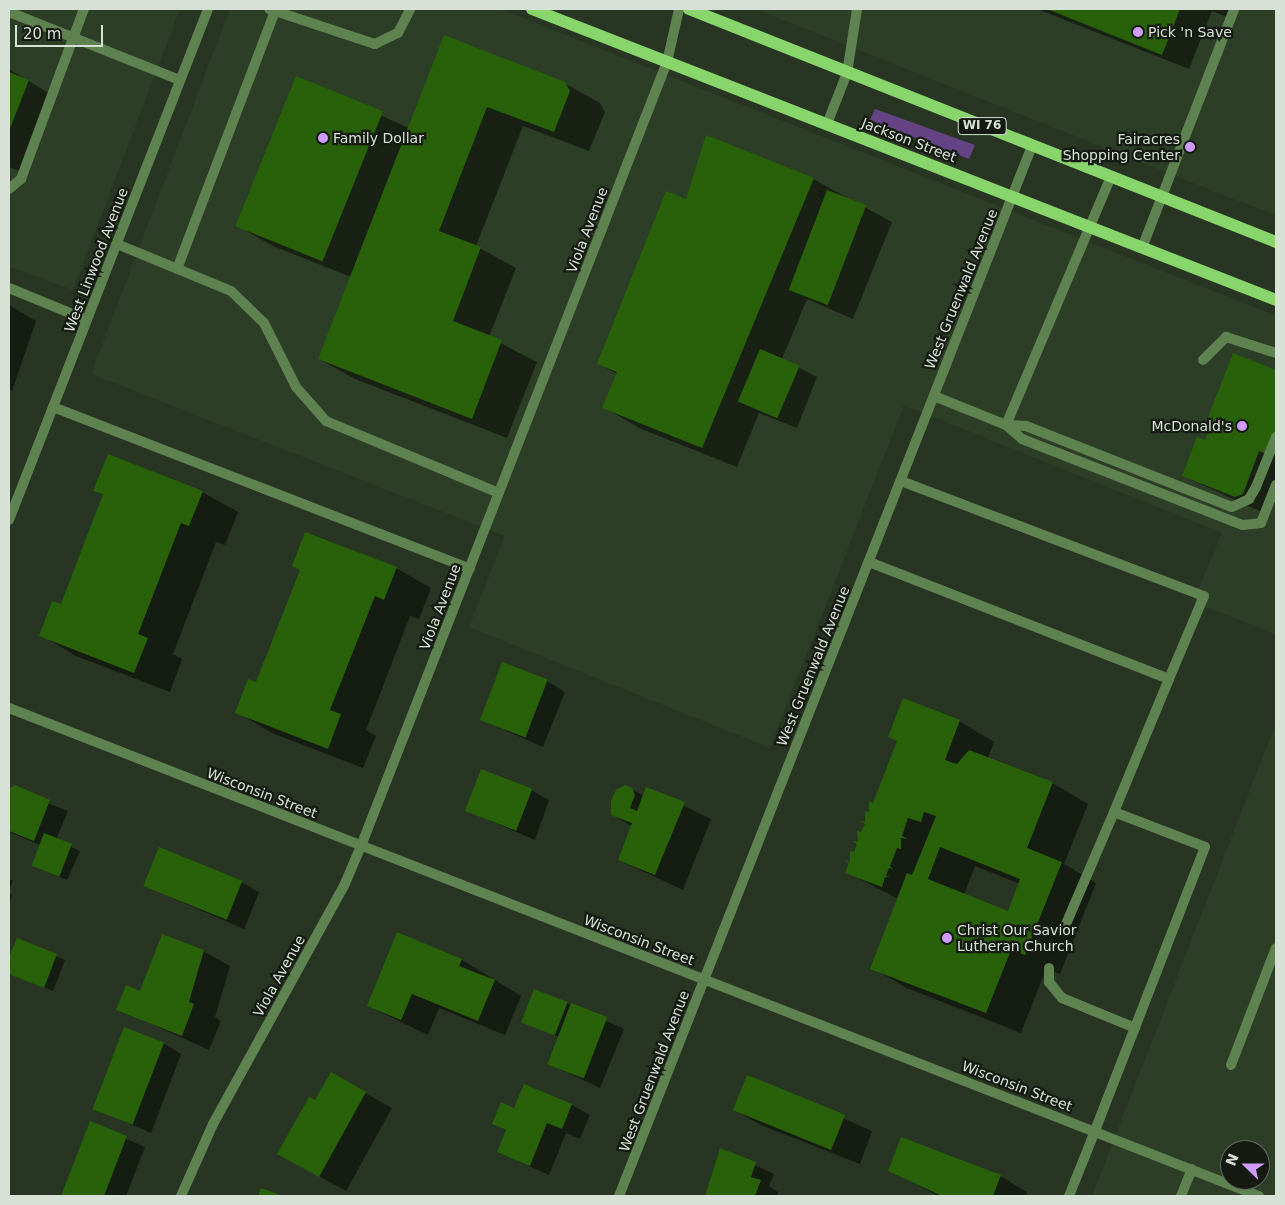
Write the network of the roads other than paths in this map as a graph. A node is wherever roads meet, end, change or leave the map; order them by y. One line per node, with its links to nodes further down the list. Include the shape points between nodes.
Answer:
1 (84, 9): 11 (street)
2 (208, 9): 14 (street, West Linwood Avenue)
3 (410, 9): 9 (street, via 398,33 375,44)
4 (532, 9): 12 (main road, Jackson Street)
5 (679, 9): 12 (street, Viola Avenue)
6 (689, 9): 13 (main road, WI 76)
7 (857, 9): 13 (street)
8 (1234, 9): 20 (street)
9 (272, 10): 25 (street)
10 (9, 12): 11 (street)
11 (75, 38): 14 (street); 18 (street, via 21,179)
12 (667, 62): 15 (main road, Jackson Street); 37 (street, Viola Avenue)
13 (847, 73): 15 (street); 16 (main road, WI 76)
14 (180, 80): 23 (street, West Linwood Avenue)
15 (827, 124): 19 (main road, Jackson Street)
16 (1032, 146): 17 (main road, WI 76); 19 (street, West Gruenwald Avenue)
17 (1111, 176): 20 (main road, WI 76); 21 (street)
18 (9, 188)
19 (1013, 196): 21 (main road, Jackson Street); 31 (street, West Gruenwald Avenue)
20 (1162, 197): 22 (main road, WI 76); 24 (street)
21 (1090, 228): 24 (main road, Jackson Street); 33 (street)
22 (1276, 242)
23 (117, 244): 25 (street); 28 (street, West Linwood Avenue)
24 (1142, 248): 27 (main road, Jackson Street)
25 (178, 269): 37 (street, via 231,291 264,323 296,387 326,421)
26 (9, 288): 28 (street)
27 (1276, 300)
28 (87, 320): 32 (street, West Linwood Avenue)
29 (1276, 353): 30 (street, via 1226,337)
30 (1203, 360)
31 (934, 396): 33 (street); 35 (street, West Gruenwald Avenue)
32 (53, 407): 38 (street, West Linwood Avenue); 40 (street)
33 (1006, 425): 34 (street, via 1026,426 1232,507 1252,493); 36 (street, via 1022,439 1243,525 1261,523)
34 (1276, 437)
35 (901, 481): 39 (street, West Gruenwald Avenue); 41 (street, via 1204,596)
36 (1276, 485)
37 (499, 493): 40 (street, Viola Avenue)
38 (9, 520)
39 (869, 562): 41 (street); 48 (street, West Gruenwald Avenue)
40 (470, 569): 44 (street, Viola Avenue)
41 (1169, 679): 43 (street)
42 (9, 708): 44 (street, Wisconsin Street)
43 (1114, 812): 45 (street); 49 (street, via 1205,847)
44 (361, 846): 48 (street, Wisconsin Street); 54 (street, Viola Avenue, via 344,886 209,1132)
45 (1063, 931)
46 (1276, 948): 50 (street)
47 (1049, 968): 49 (street, via 1049,982 1062,998)
48 (704, 980): 51 (street, Wisconsin Street); 55 (street, West Gruenwald Avenue)
49 (1135, 1028): 51 (street)
50 (1231, 1065)
51 (1095, 1131): 52 (street, Wisconsin Street); 56 (street)
52 (1192, 1169): 53 (street, Wisconsin Street); 57 (street)
53 (1242, 1193): 58 (street, Wisconsin Street)
54 (181, 1196)
55 (620, 1196)
56 (1069, 1196)
57 (1181, 1196)
58 (1260, 1196)

